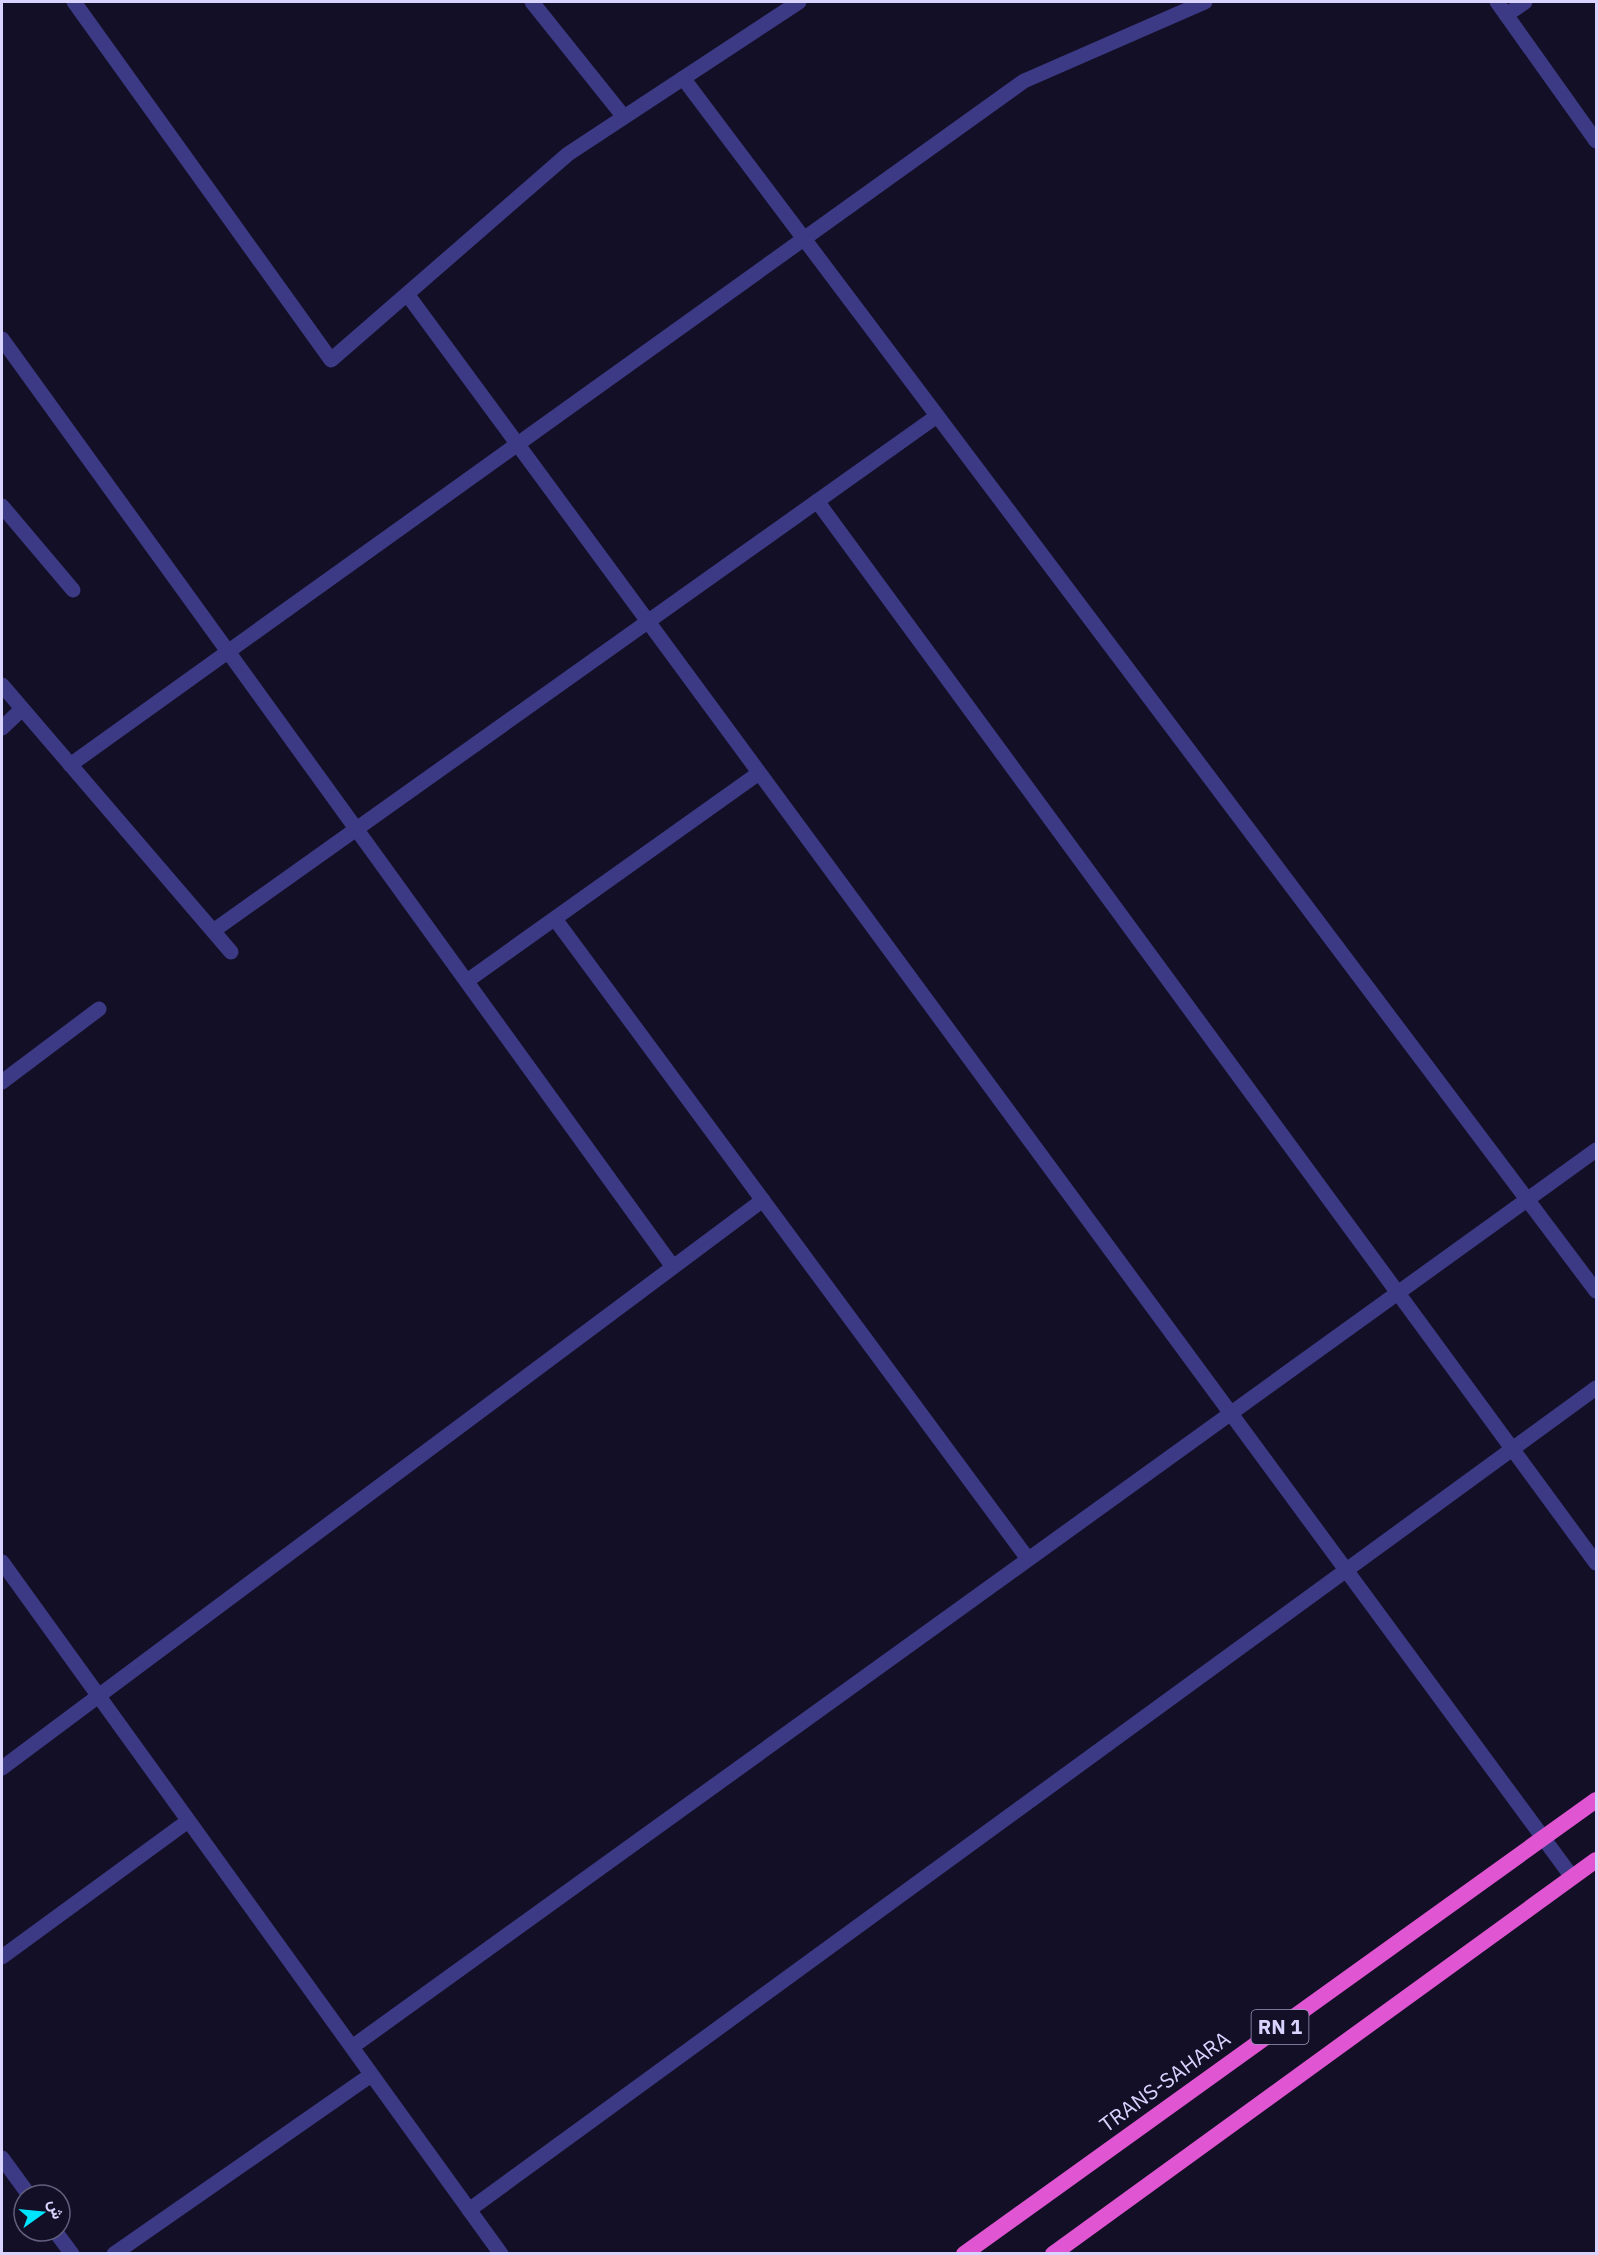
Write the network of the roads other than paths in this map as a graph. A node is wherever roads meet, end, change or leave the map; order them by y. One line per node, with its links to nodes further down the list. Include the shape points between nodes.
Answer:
1 (74, 2): 12 (street, via 331,360)
2 (532, 2): 9 (street)
3 (799, 2): 8 (street)
4 (1205, 2): 11 (street, via 1024,81)
5 (1497, 2): 7 (street)
6 (1525, 2): 7 (street)
7 (1506, 15): 10 (street)
8 (683, 78): 9 (street); 11 (street)
9 (624, 117): 12 (street, via 568,154)
10 (1596, 141)
11 (805, 239): 14 (street); 15 (street)
12 (407, 294): 15 (street)
13 (2, 339): 20 (street)
14 (938, 416): 16 (street); 35 (street)
15 (518, 445): 19 (street); 20 (street)
16 (817, 501): 19 (street); 38 (street)
17 (2, 506): 18 (street)
18 (73, 590)
19 (648, 622): 25 (street); 26 (street)
20 (228, 652): 24 (street); 26 (street)
21 (2, 685): 22 (street)
22 (22, 709): 23 (street); 24 (street)
23 (2, 728)
24 (70, 765): 28 (street)
25 (759, 773): 27 (street); 40 (street)
26 (356, 829): 28 (street); 30 (street)
27 (555, 919): 30 (street); 34 (street)
28 (213, 931): 29 (street)
29 (231, 952)
30 (466, 981): 36 (street)
31 (99, 1009): 32 (street)
32 (2, 1082)
33 (1596, 1150): 35 (street)
34 (763, 1200): 36 (street); 42 (street)
35 (1527, 1200): 37 (street); 38 (street)
36 (673, 1267): 46 (street)
37 (1596, 1291)
38 (1398, 1293): 40 (street); 41 (street)
39 (1596, 1388): 41 (street)
40 (1231, 1413): 42 (street); 45 (street)
41 (1513, 1449): 44 (street); 45 (street)
42 (1028, 1559): 54 (street)
43 (2, 1562): 46 (street)
44 (1596, 1563)
45 (1346, 1570): 50 (street); 58 (street)
46 (98, 1696): 47 (street); 49 (street)
47 (2, 1768)
48 (1596, 1800): 50 (highway, TRANS-SAHARA / RN 1)
49 (188, 1821): 53 (street); 54 (street)
50 (1543, 1839): 52 (street); 61 (highway, TRANS-SAHARA / RN 1)
51 (1596, 1860): 52 (highway, RN 1)
52 (1572, 1877): 62 (highway, RN 1)
53 (2, 1957)
54 (352, 2047): 55 (street)
55 (371, 2075): 58 (street); 59 (street)
56 (2, 2158): 57 (street)
57 (20, 2183)
58 (469, 2210): 60 (street)
59 (114, 2253)
60 (501, 2253)
61 (964, 2253)
62 (1053, 2253)

